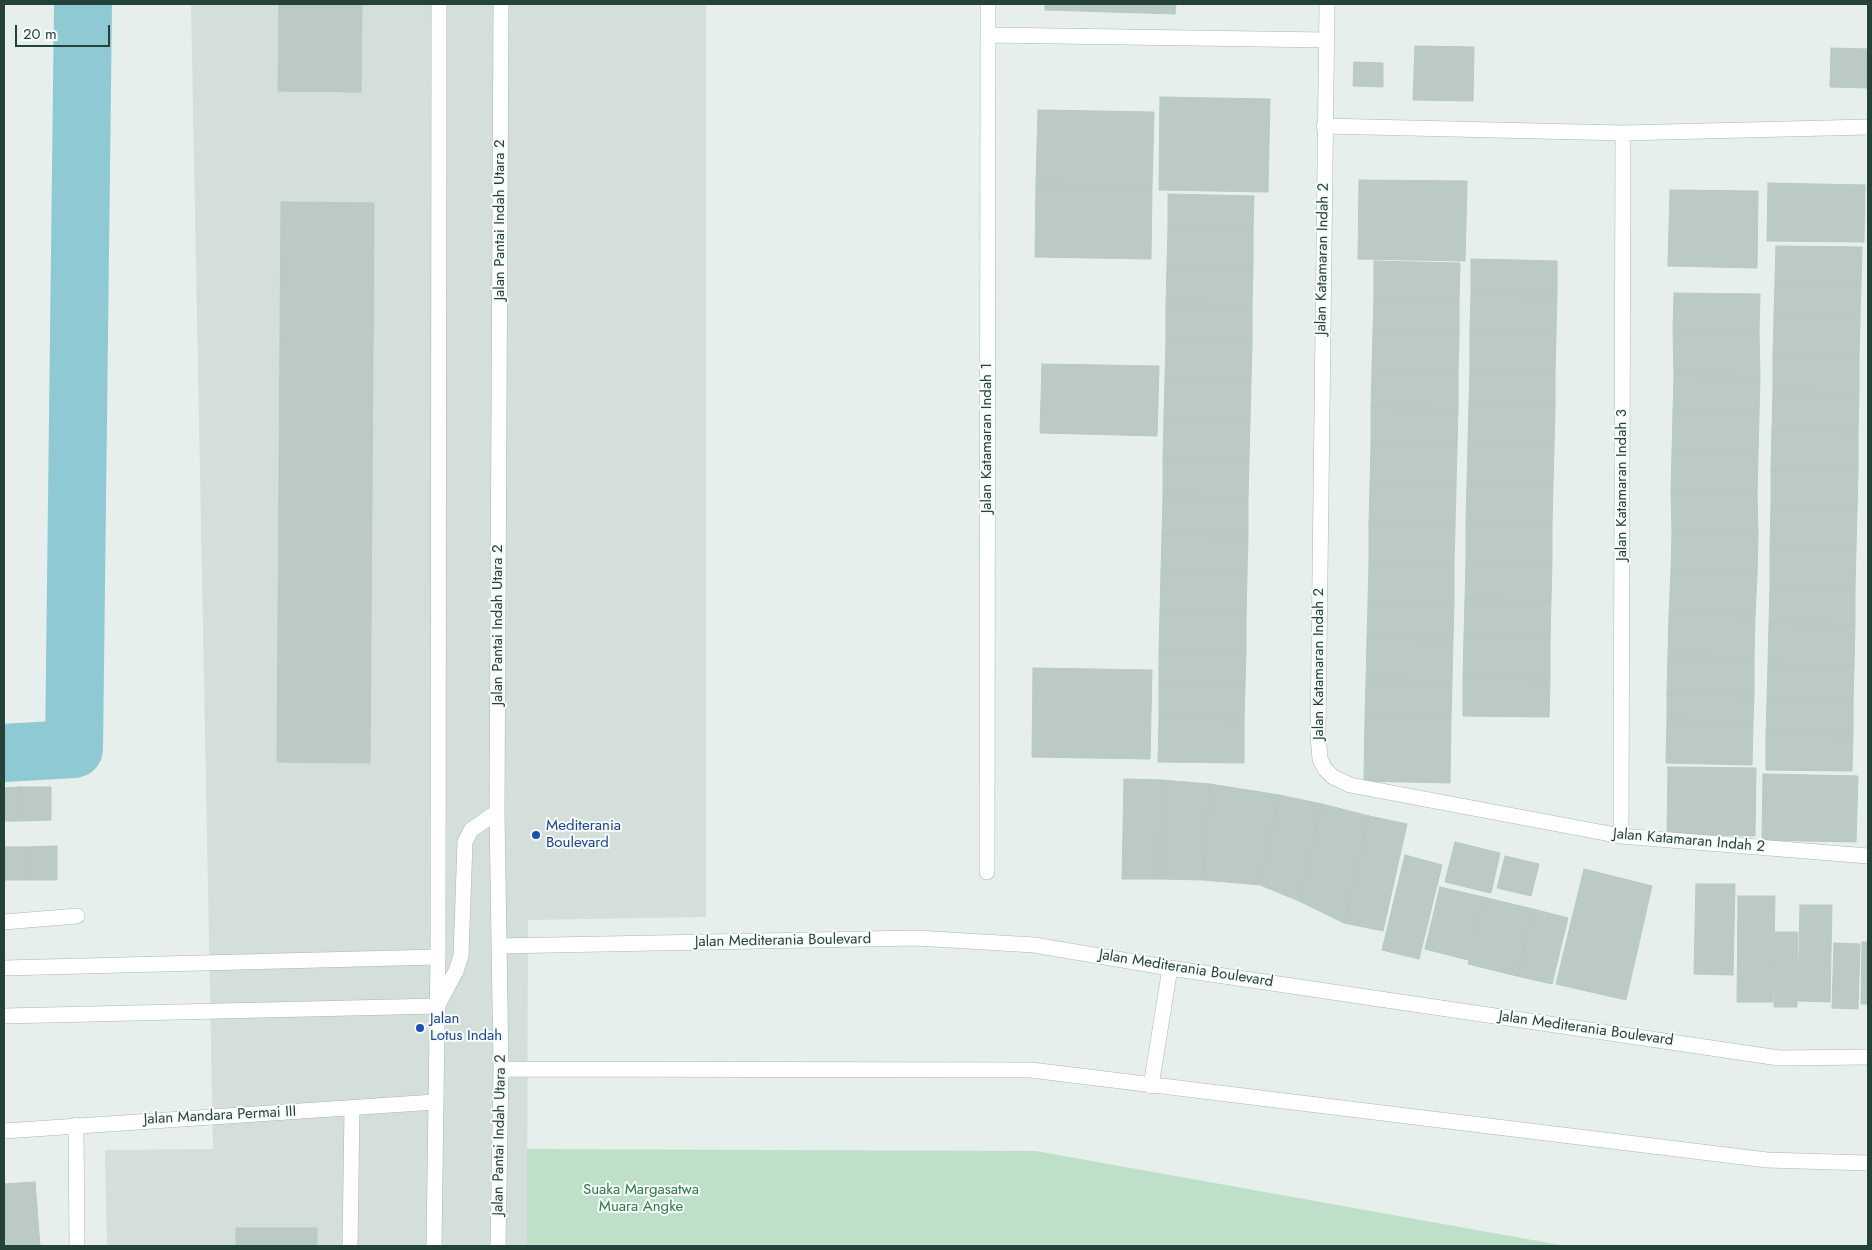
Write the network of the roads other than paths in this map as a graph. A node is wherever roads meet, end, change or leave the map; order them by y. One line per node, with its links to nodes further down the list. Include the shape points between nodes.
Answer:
1 (439, 4): 17 (street)
2 (501, 4): 10 (street, Jalan Pantai Indah Utara 2)
3 (988, 4): 5 (street, Jalan Katamaran Indah 1)
4 (1327, 4): 6 (street, Jalan Katamaran Indah 2)
5 (988, 35): 6 (street); 13 (street, Jalan Katamaran Indah 1)
6 (1327, 40): 7 (street, Jalan Katamaran Indah 2)
7 (1324, 126): 9 (street); 11 (street, Jalan Katamaran Indah 2, via 1320,759 1333,777 1350,785)
8 (1868, 127): 9 (street)
9 (1622, 134): 11 (street, Jalan Katamaran Indah 3)
10 (497, 812): 16 (street, Jalan Pantai Indah Utara 2); 20 (street, via 471,830 465,842 461,956)
11 (1621, 836): 12 (street, Jalan Katamaran Indah 2)
12 (1868, 856)
13 (987, 872)
14 (77, 916): 15 (street)
15 (4, 922)
16 (499, 946): 19 (street, Jalan Mediterania Boulevard, via 916,938 1034,944); 23 (street, Jalan Pantai Indah Utara 2)
17 (438, 957): 18 (street); 20 (street)
18 (4, 968)
19 (1170, 968): 22 (street, Jalan Mediterania Boulevard, via 1779,1058); 24 (street)
20 (437, 1006): 21 (street); 25 (street)
21 (4, 1016)
22 (1868, 1056)
23 (501, 1069): 24 (street, via 1031,1070); 33 (street, Jalan Pantai Indah Utara 2)
24 (1151, 1086): 29 (street, via 1767,1160)
25 (436, 1102): 26 (street, Jalan Mandara Permai III); 32 (street)
26 (352, 1109): 27 (street, Jalan Mandara Permai III); 31 (street)
27 (76, 1125): 28 (street, Jalan Mandara Permai III); 30 (street)
28 (4, 1130)
29 (1868, 1163)
30 (76, 1246)
31 (350, 1246)
32 (434, 1246)
33 (498, 1246)

